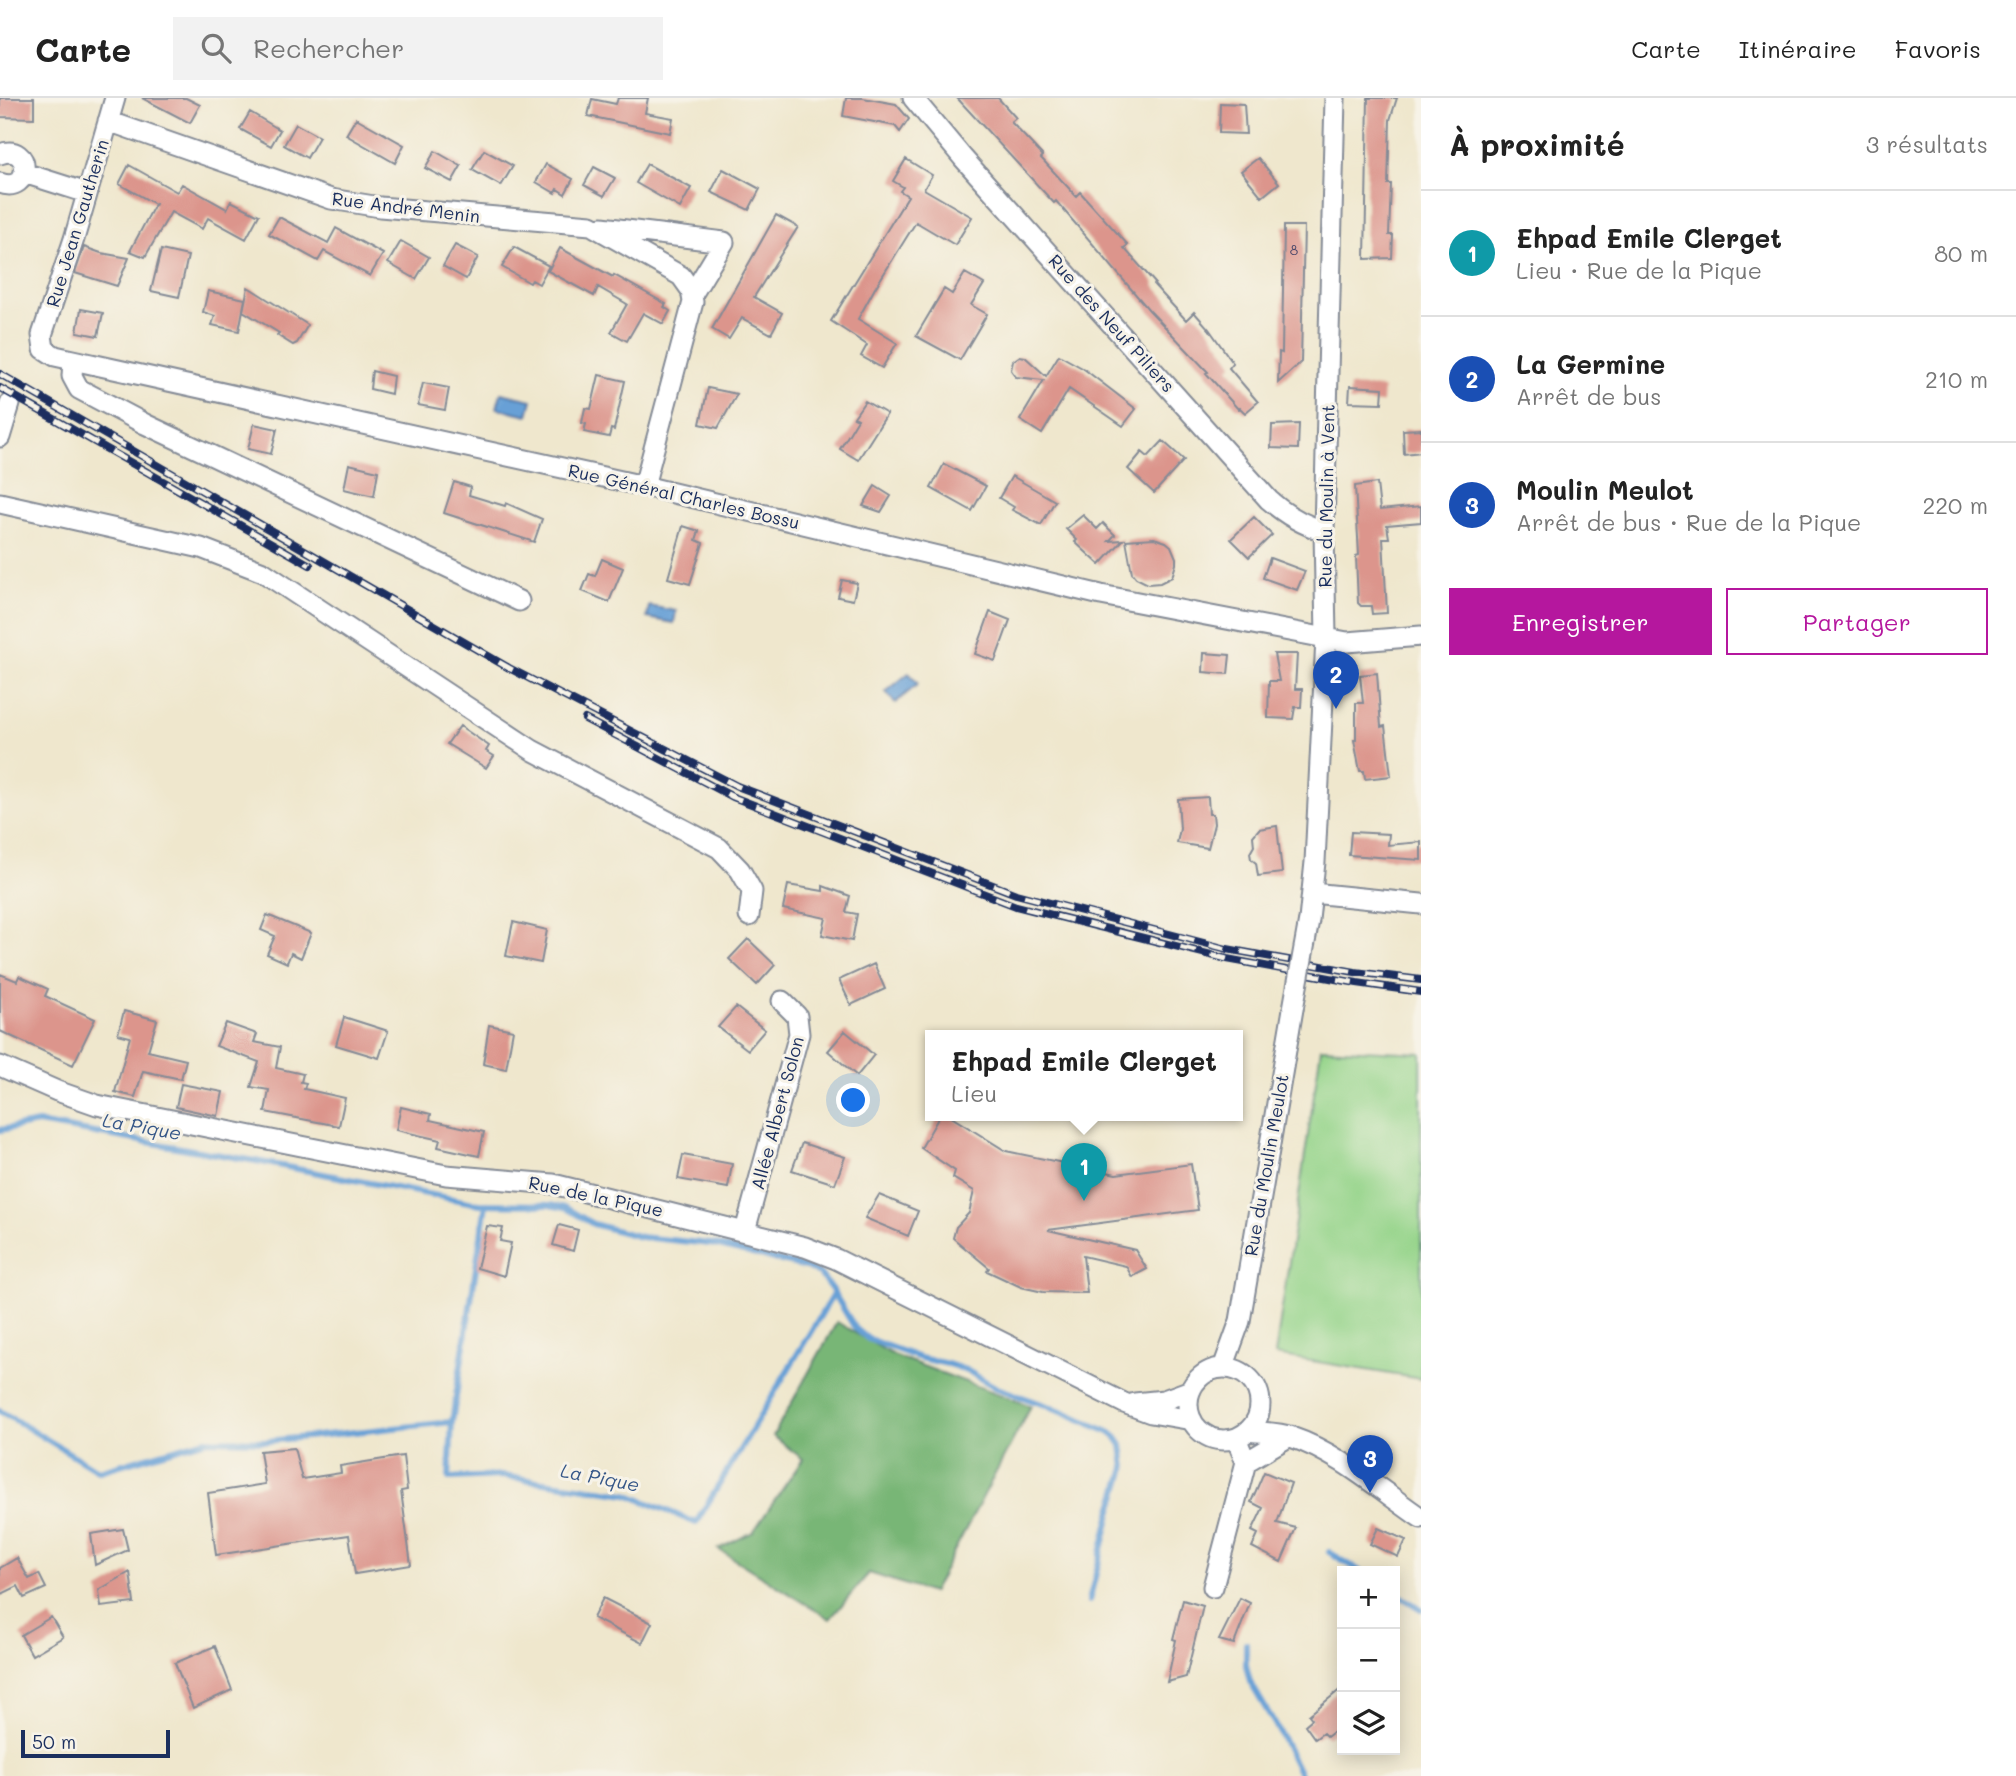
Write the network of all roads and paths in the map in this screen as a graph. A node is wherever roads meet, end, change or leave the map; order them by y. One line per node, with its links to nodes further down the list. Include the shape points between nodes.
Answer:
1 (115, 98): 4 (street, Rue Jean Gautherin)
2 (913, 98): 17 (street, Rue des Neuf Piliers, via 1269,500 1307,526)
3 (1335, 98): 17 (street, Rue du Moulin à Vent)
4 (108, 121): 8 (street, Rue Jean Gautherin); 9 (street, Rue André Menin, via 331,199)
5 (0, 154): 6 (street, via 16,154 24,162)
6 (24, 173): 7 (street, via 12,185); 8 (street)
7 (0, 183)
8 (87, 193): 11 (street, Rue Jean Gautherin, via 42,335)
9 (591, 225): 10 (street, Rue André Menin, via 677,274); 10 (street, Rue André Menin, via 724,242)
10 (692, 295): 15 (street, Rue André Menin)
11 (44, 349): 12 (street, Rue Général Charles Bossu)
12 (73, 362): 15 (street, Rue Général Charles Bossu); 18 (street, via 73,381 90,395)
13 (10, 404): 14 (street)
14 (0, 437)
15 (644, 486): 20 (street, Rue Général Charles Bossu, via 1101,594)
16 (0, 503): 23 (street, via 201,548 263,572 532,750 719,848 752,891)
17 (1324, 531): 20 (street, Rue du Moulin à Vent)
18 (519, 601)
19 (1421, 636): 20 (street, Rue Général Charles Bossu, via 1347,642)
20 (1326, 638): 21 (street, Rue du Moulin à Vent)
21 (1312, 893): 22 (street); 24 (street, Rue du Moulin à Vent)
22 (1421, 904)
23 (749, 916)
24 (1309, 920): 28 (street, Rue du Moulin Meulot, bridge)
25 (782, 1001): 27 (street, Allée Albert Solon, via 797,1016 799,1034)
26 (0, 1066): 27 (street, Rue de la Pique, via 97,1105 446,1175 553,1184)
27 (745, 1231): 32 (street, Rue de la Pique, via 836,1259)
28 (1240, 1321): 29 (street, Rue du Moulin Meulot); 30 (street, Rue du Moulin Meulot)
29 (1223, 1368): 30 (street); 31 (street, via 1204,1374)
30 (1251, 1380): 33 (street)
31 (1191, 1390): 32 (street, Rue de la Pique, via 1164,1401); 34 (street)
32 (1125, 1403): 34 (street, Rue de la Pique, via 1150,1413)
33 (1260, 1405): 35 (street, via 1254,1424); 36 (street)
34 (1192, 1420): 35 (street, via 1206,1435 1226,1440)
35 (1242, 1434): 36 (street); 37 (street)
36 (1290, 1436): 37 (street); 38 (street, via 1346,1465)
37 (1246, 1462): 39 (street)
38 (1421, 1518)
39 (1213, 1587)

